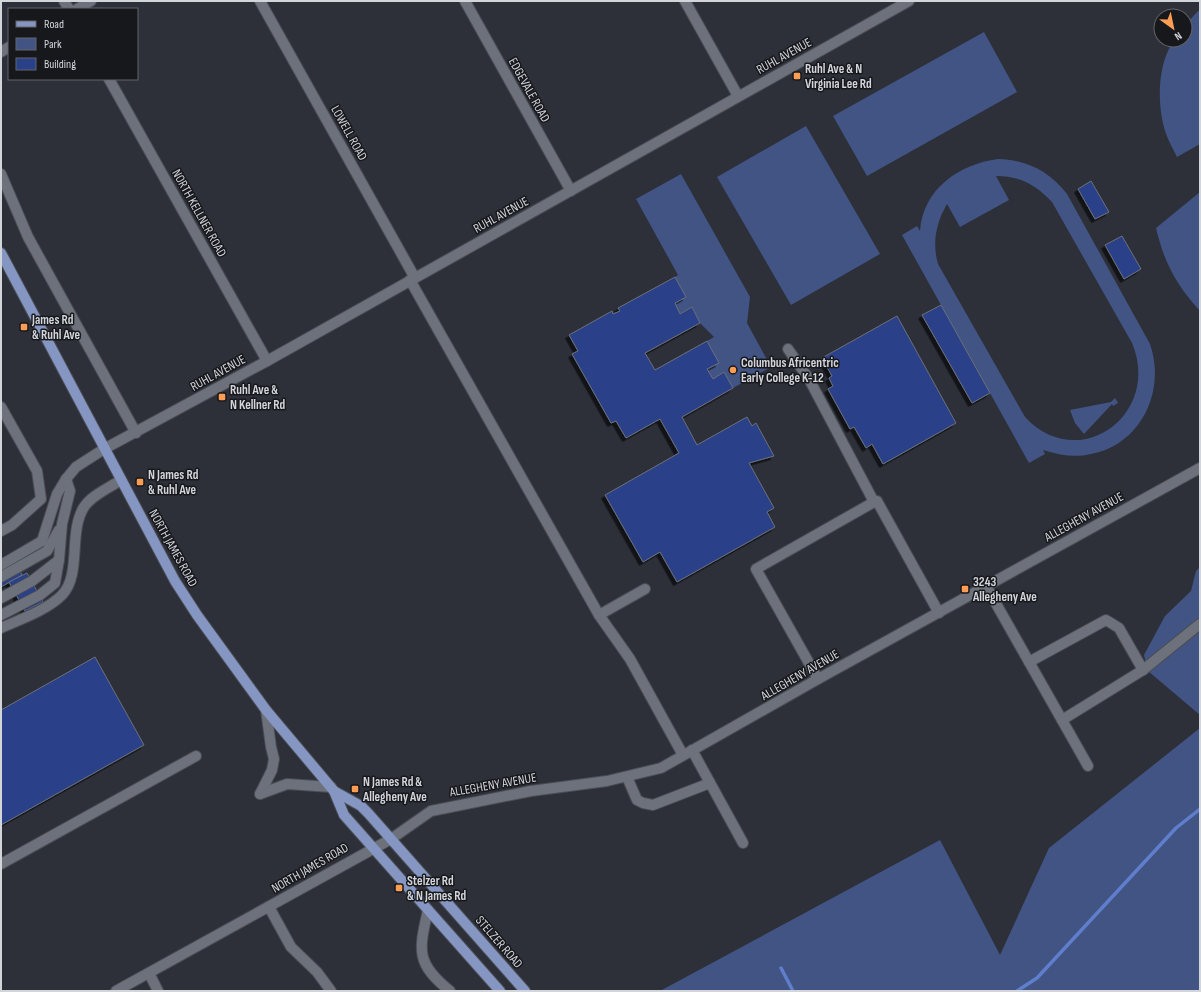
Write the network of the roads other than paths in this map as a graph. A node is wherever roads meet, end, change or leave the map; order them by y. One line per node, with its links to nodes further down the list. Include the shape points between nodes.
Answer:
1 (91, 1): 6 (street)
2 (260, 1): 12 (street, LOWELL ROAD)
3 (465, 1): 10 (street, EDGEVALE ROAD)
4 (685, 1): 8 (street)
5 (907, 2): 8 (street, RUHL AVENUE)
6 (79, 8)
7 (110, 80): 14 (street, NORTH KELLNER ROAD)
8 (738, 96): 10 (street, RUHL AVENUE)
9 (1, 174): 16 (street, via 28,237)
10 (571, 191): 12 (street, RUHL AVENUE)
11 (1, 253): 17 (main road, NORTH JAMES ROAD)
12 (413, 279): 14 (street, RUHL AVENUE); 32 (street, LOWELL ROAD)
13 (788, 348): 21 (street, via 812,385)
14 (267, 361): 16 (street, RUHL AVENUE)
15 (1, 407): 23 (street, via 37,471 41,499)
16 (136, 433): 17 (street, RUHL AVENUE)
17 (104, 449): 19 (street, RUHL AVENUE, via 76,467); 20 (main road, NORTH JAMES ROAD)
18 (1200, 468): 27 (street, ALLEGHENY AVENUE)
19 (66, 479): 22 (street, via 70,491); 25 (street, RUHL AVENUE, via 57,494 42,541)
20 (121, 480): 34 (street, via 84,507 78,522 70,583 63,594 52,603); 38 (main road, NORTH JAMES ROAD, via 175,581)
21 (874, 502): 30 (street, via 877,501); 37 (street, via 756,569)
22 (62, 524): 24 (street); 26 (street, via 47,551)
23 (1, 531)
24 (59, 560): 29 (street, via 32,581); 31 (street, via 55,583 40,595)
25 (1, 565)
26 (1, 577)
27 (986, 586): 30 (street, ALLEGHENY AVENUE); 35 (street)
28 (645, 589): 32 (street)
29 (1, 598)
30 (939, 613): 37 (street, ALLEGHENY AVENUE)
31 (1, 615)
32 (599, 615): 40 (street, LOWELL ROAD, via 630,659)
33 (1200, 624): 36 (street)
34 (1, 628)
35 (1029, 662): 36 (street, via 1106,620 1119,628); 39 (street)
36 (1143, 670): 39 (street)
37 (818, 679): 40 (street, ALLEGHENY AVENUE)
38 (266, 710): 45 (main road, NORTH JAMES ROAD); 45 (street, via 270,747 274,759 272,770 260,794 287,784)
39 (1062, 720): 42 (street)
40 (688, 753): 43 (street, ALLEGHENY AVENUE, via 661,768); 44 (street, LOWELL ROAD)
41 (196, 756): 49 (street)
42 (1088, 766)
43 (627, 777): 44 (street, via 637,800 653,805); 46 (street, ALLEGHENY AVENUE, via 531,791 432,811)
44 (710, 783): 47 (street, LOWELL ROAD)
45 (332, 789): 46 (main road, NORTH JAMES ROAD, via 361,806); 48 (main road, NORTH JAMES ROAD, via 344,815)
46 (391, 839): 48 (street, NORTH JAMES ROAD); 58 (main road, STELZER ROAD)
47 (743, 843)
48 (373, 848): 50 (street, NORTH JAMES ROAD); 51 (main road)
49 (1, 864)
50 (269, 907): 52 (street); 55 (street, NORTH JAMES ROAD, via 291,947 317,972)
51 (428, 910): 56 (street, via 420,942 422,958 438,982); 57 (main road)
52 (149, 974): 53 (street); 54 (street)
53 (116, 991)
54 (158, 991)
55 (331, 991)
56 (450, 991)
57 (500, 991)
58 (525, 991)

